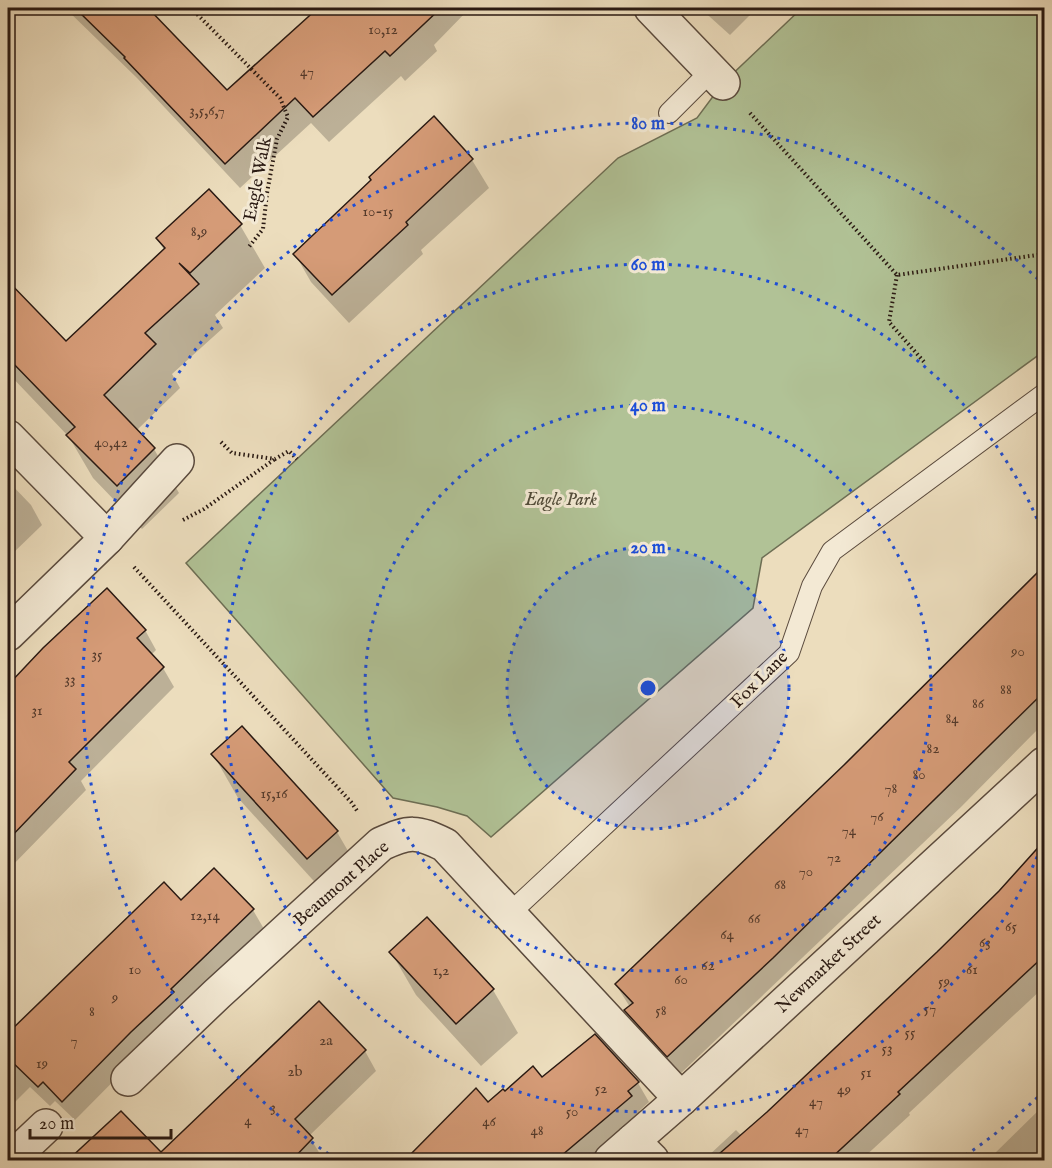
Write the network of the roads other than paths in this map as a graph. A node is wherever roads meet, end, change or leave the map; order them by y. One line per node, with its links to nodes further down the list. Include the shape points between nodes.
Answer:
1 (651, 8): 2 (street)
2 (717, 77): 3 (lane)
3 (669, 113)
4 (1044, 394): 10 (lane, Fox Lane, via 832,551 812,586 789,653)
5 (8, 437): 7 (street)
6 (177, 461): 7 (street)
7 (108, 538): 8 (street)
8 (8, 634)
9 (1044, 764): 12 (street, Newmarket Street)
10 (509, 914): 11 (street, Beaumont Place, via 445,844 420,833 399,836 381,844); 12 (street, Beaumont Place)
11 (128, 1079)
12 (681, 1099): 14 (street, Newmarket Street)
13 (46, 1126): 15 (street)
14 (632, 1154)
15 (10, 1161)

